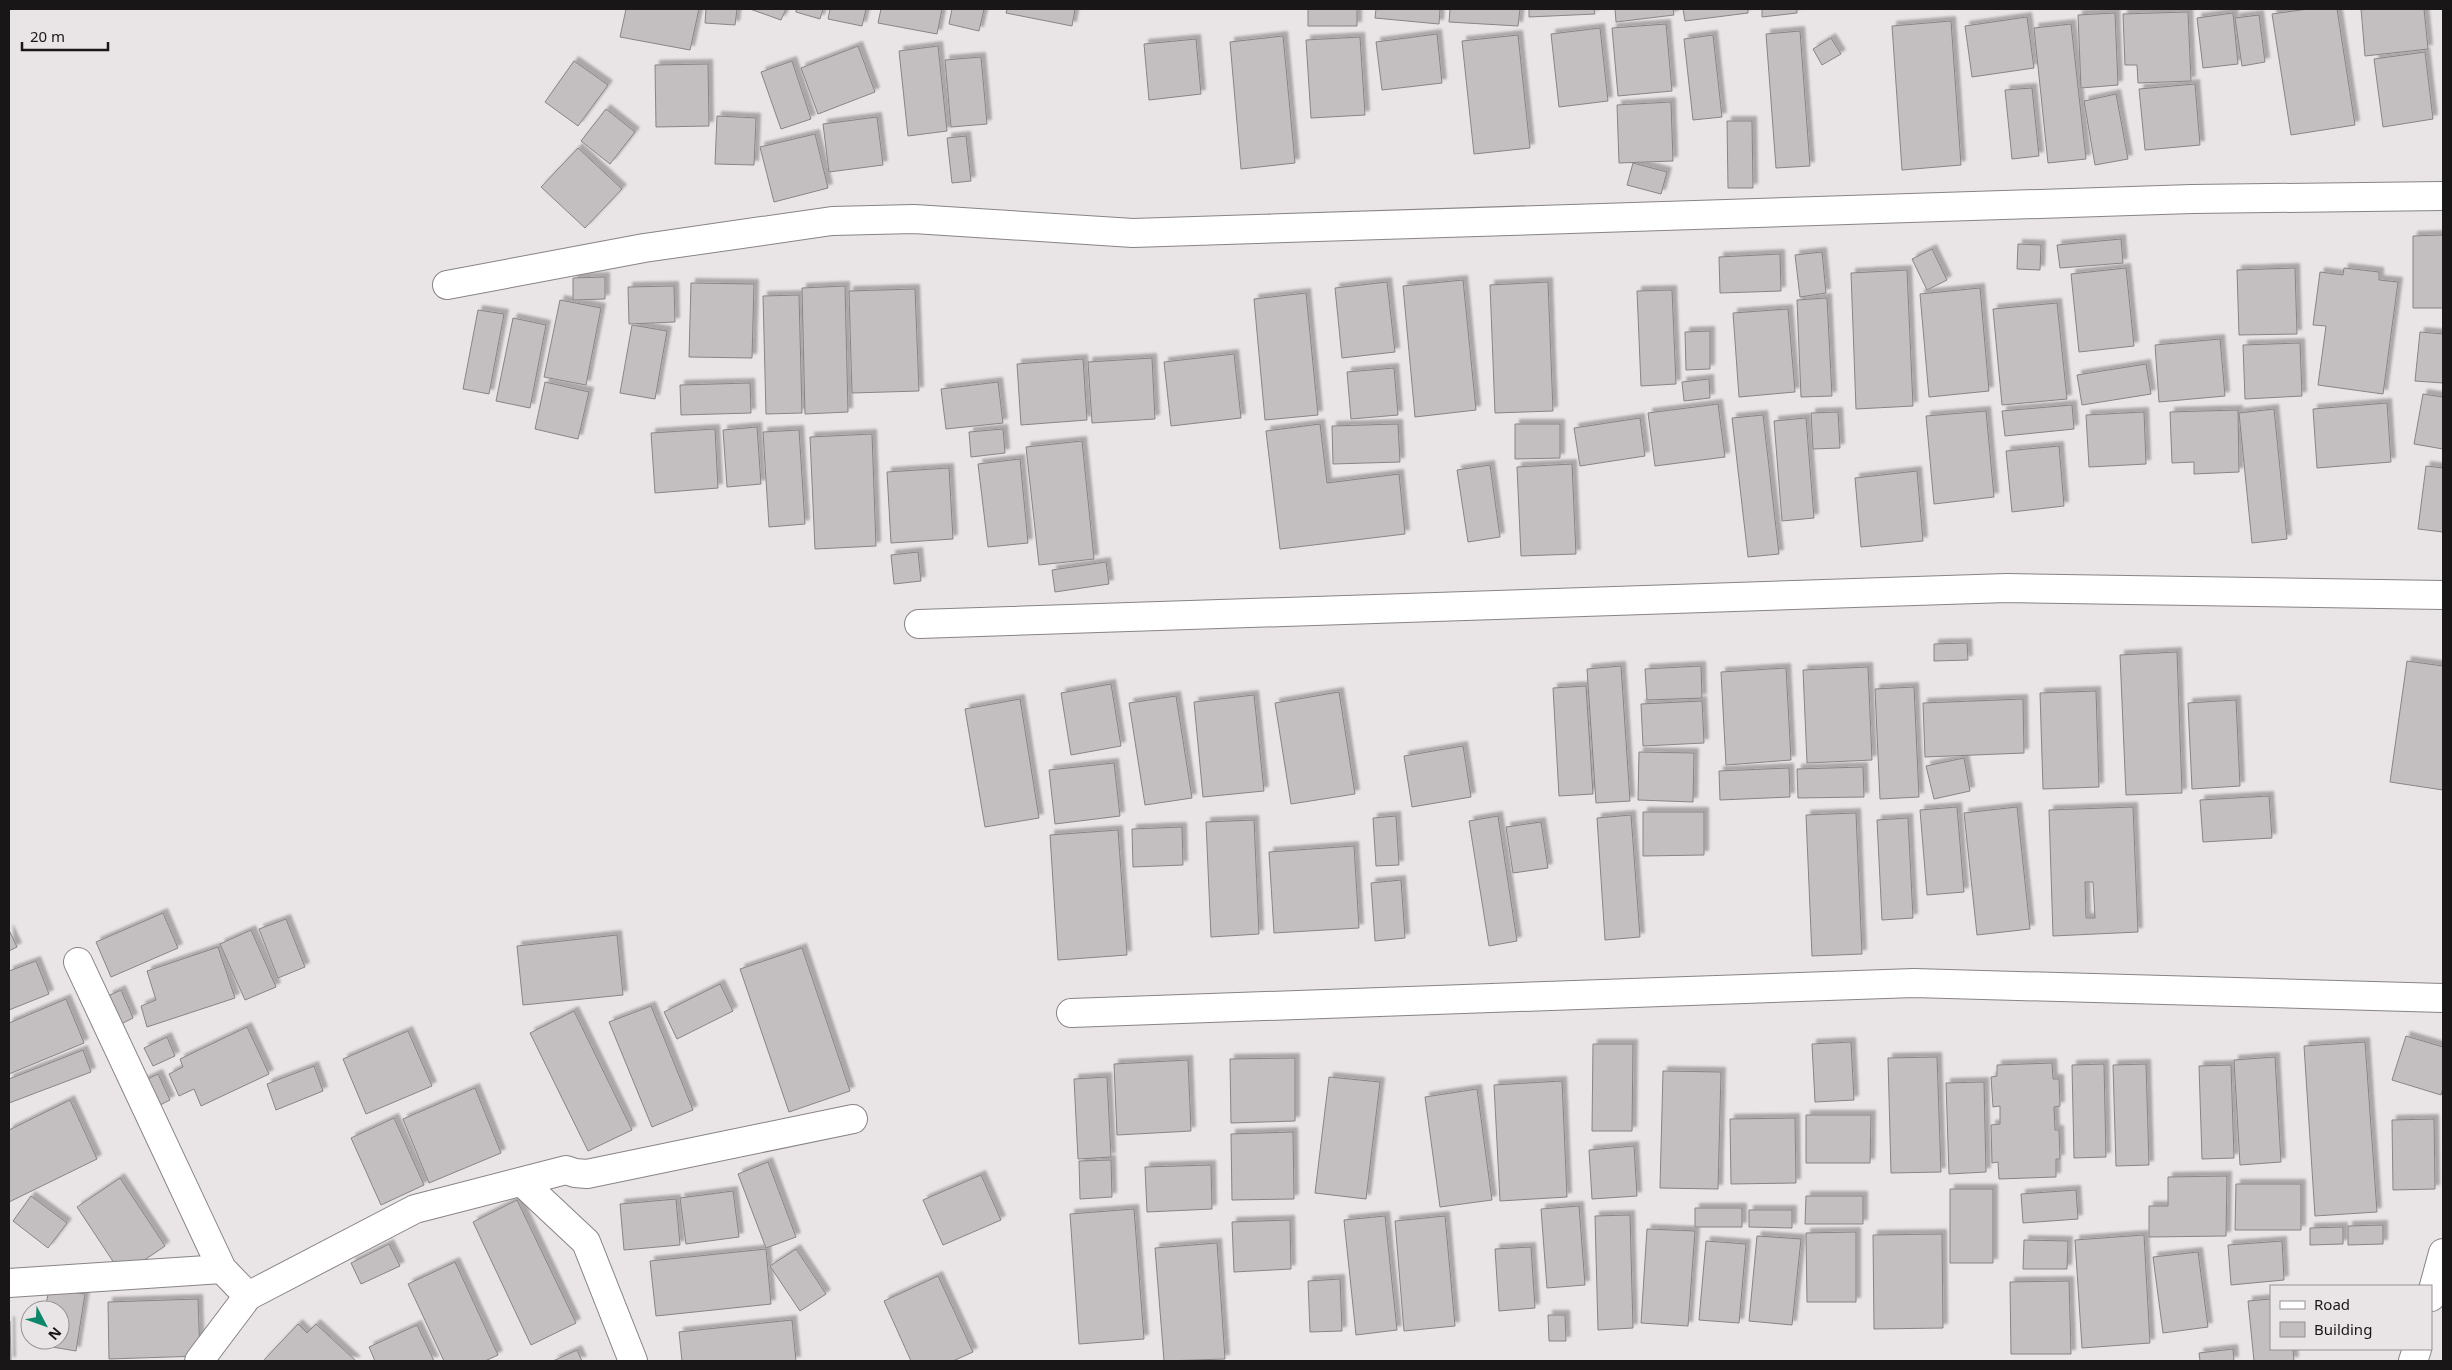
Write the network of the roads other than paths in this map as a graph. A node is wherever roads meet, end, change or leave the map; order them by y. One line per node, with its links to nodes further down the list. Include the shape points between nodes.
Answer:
1 (2443, 196): 2 (street, via 2182,199 1133,233 914,219 832,221 644,248)
2 (447, 285)
3 (2443, 595): 4 (street, via 2008,588)
4 (919, 624)
5 (78, 962): 11 (street)
6 (2443, 998): 7 (street, via 1914,983)
7 (1071, 1013)
8 (853, 1119): 9 (street, via 587,1174 566,1170)
9 (522, 1182): 14 (street, via 415,1209); 16 (street, via 586,1242)
10 (2443, 1253): 13 (street)
11 (222, 1269): 12 (street); 14 (street)
12 (9, 1283)
13 (2437, 1284)
14 (248, 1296): 15 (street)
15 (199, 1361)
16 (633, 1361)

